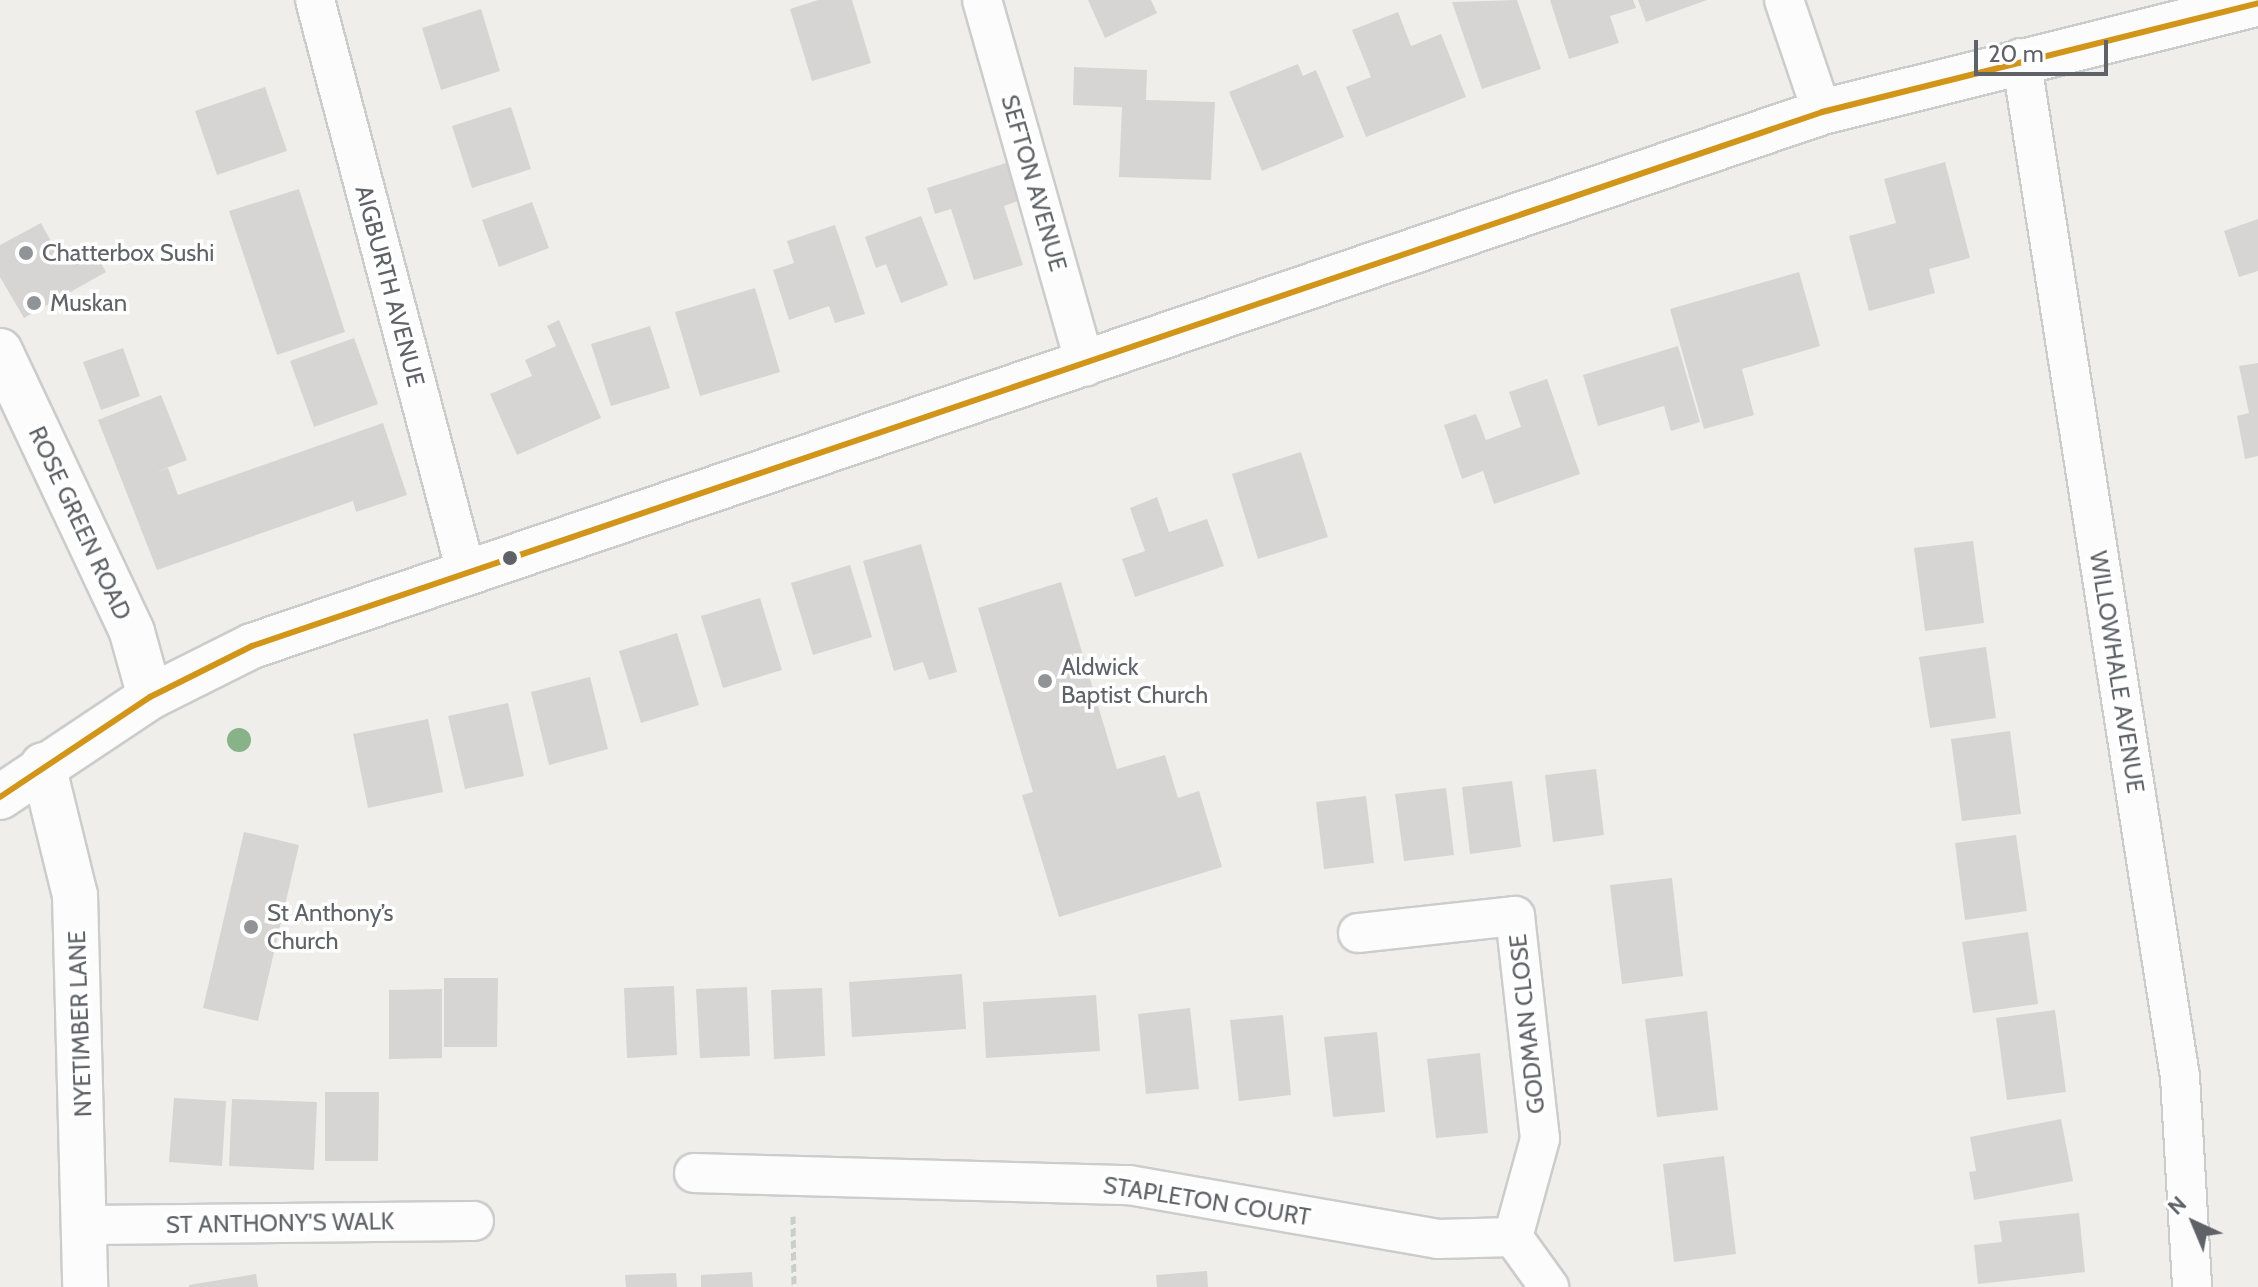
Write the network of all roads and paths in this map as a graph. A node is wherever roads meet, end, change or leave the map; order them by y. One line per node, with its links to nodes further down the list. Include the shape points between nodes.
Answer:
1 (315, 0): 9 (street, AIGBURTH AVENUE)
2 (982, 0): 8 (street, SEFTON AVENUE)
3 (1784, 0): 6 (street)
4 (2252, 2): 5 (street)
5 (2021, 58): 6 (street); 22 (street, WILLOWHALE AVENUE, via 2180,1077)
6 (1822, 112): 8 (street)
7 (0, 351): 10 (street, ROSE GREEN ROAD, via 132,632)
8 (1086, 367): 9 (street)
9 (466, 572): 10 (street, via 252,646)
10 (150, 697): 11 (street)
11 (43, 765): 12 (street); 17 (street, NYETIMBER LANE, via 75,895)
12 (0, 797)
13 (1358, 933): 18 (street, GODMAN CLOSE, via 1515,916 1540,1139)
14 (694, 1173): 15 (street, STAPLETON COURT)
15 (792, 1175): 18 (street, STAPLETON COURT, via 1129,1185 1438,1239); 20 (path)
16 (474, 1221): 17 (street, ST ANTHONY'S WALK)
17 (87, 1225): 19 (street, NYETIMBER LANE)
18 (1513, 1237): 21 (street)
19 (85, 1287)
20 (794, 1287)
21 (1549, 1287)
22 (2192, 1287)

